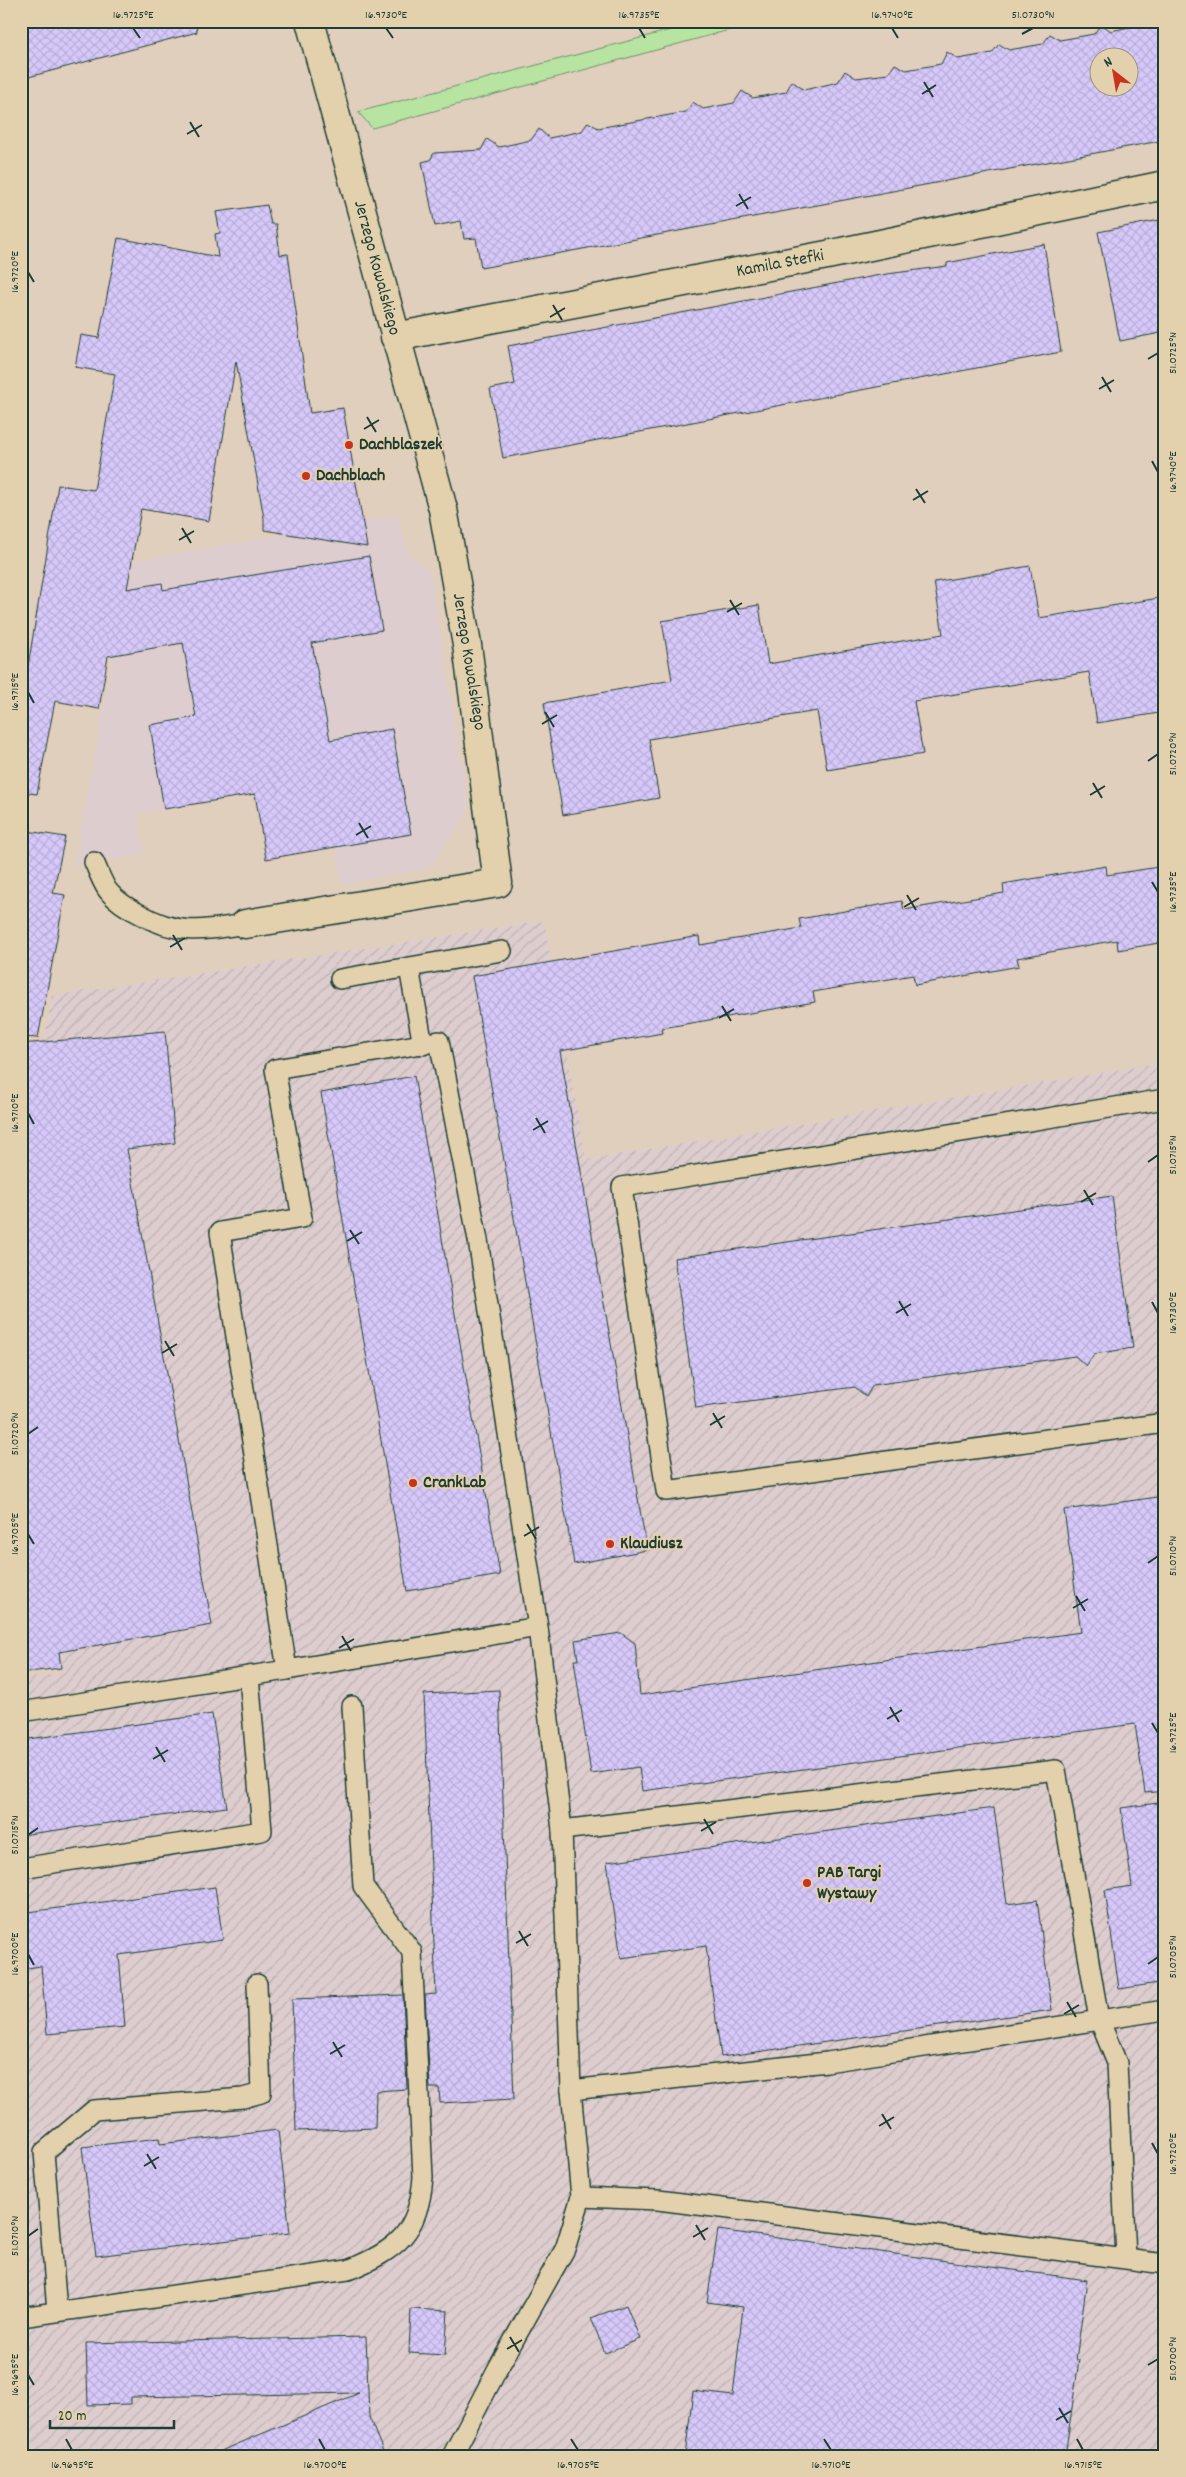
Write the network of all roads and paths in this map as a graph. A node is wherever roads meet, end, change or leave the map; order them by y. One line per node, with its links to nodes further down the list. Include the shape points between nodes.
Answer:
1 (310, 21): 3 (street, Jerzego Kowalskiego)
2 (1165, 185): 3 (street, Kamila Stefki)
3 (395, 337): 5 (street, Jerzego Kowalskiego, via 443,509 467,646 498,883)
4 (94, 862): 5 (lane, Jerzego Kowalskiego, via 109,893 157,924 181,931)
5 (245, 924)
6 (502, 951): 7 (lane)
7 (409, 968): 8 (lane); 9 (lane)
8 (340, 980)
9 (423, 1045): 12 (lane, via 439,1041 478,1240); 13 (lane, via 276,1069 302,1218 220,1232)
10 (1165, 1099): 11 (lane, via 622,1187 666,1490)
11 (1165, 1423)
12 (538, 1627): 13 (lane); 17 (lane)
13 (287, 1670): 14 (lane)
14 (249, 1676): 16 (lane); 18 (lane, via 262,1830)
15 (352, 1706): 26 (lane, via 363,1886 412,1952 422,2177 416,2217 405,2237 389,2250 348,2270)
16 (21, 1712)
17 (562, 1830): 21 (lane, via 1056,1770); 22 (lane)
18 (21, 1868)
19 (257, 1984): 26 (lane, via 261,2093 243,2098 94,2110 44,2152)
20 (1165, 2010): 21 (lane)
21 (1099, 2020): 22 (lane, via 827,2062); 24 (lane, via 1117,2062)
22 (571, 2090): 23 (lane)
23 (581, 2197): 24 (lane, via 658,2200); 28 (lane, via 566,2249)
24 (1126, 2258): 25 (lane)
25 (1165, 2264)
26 (57, 2311): 27 (lane)
27 (21, 2317)
28 (452, 2456)

